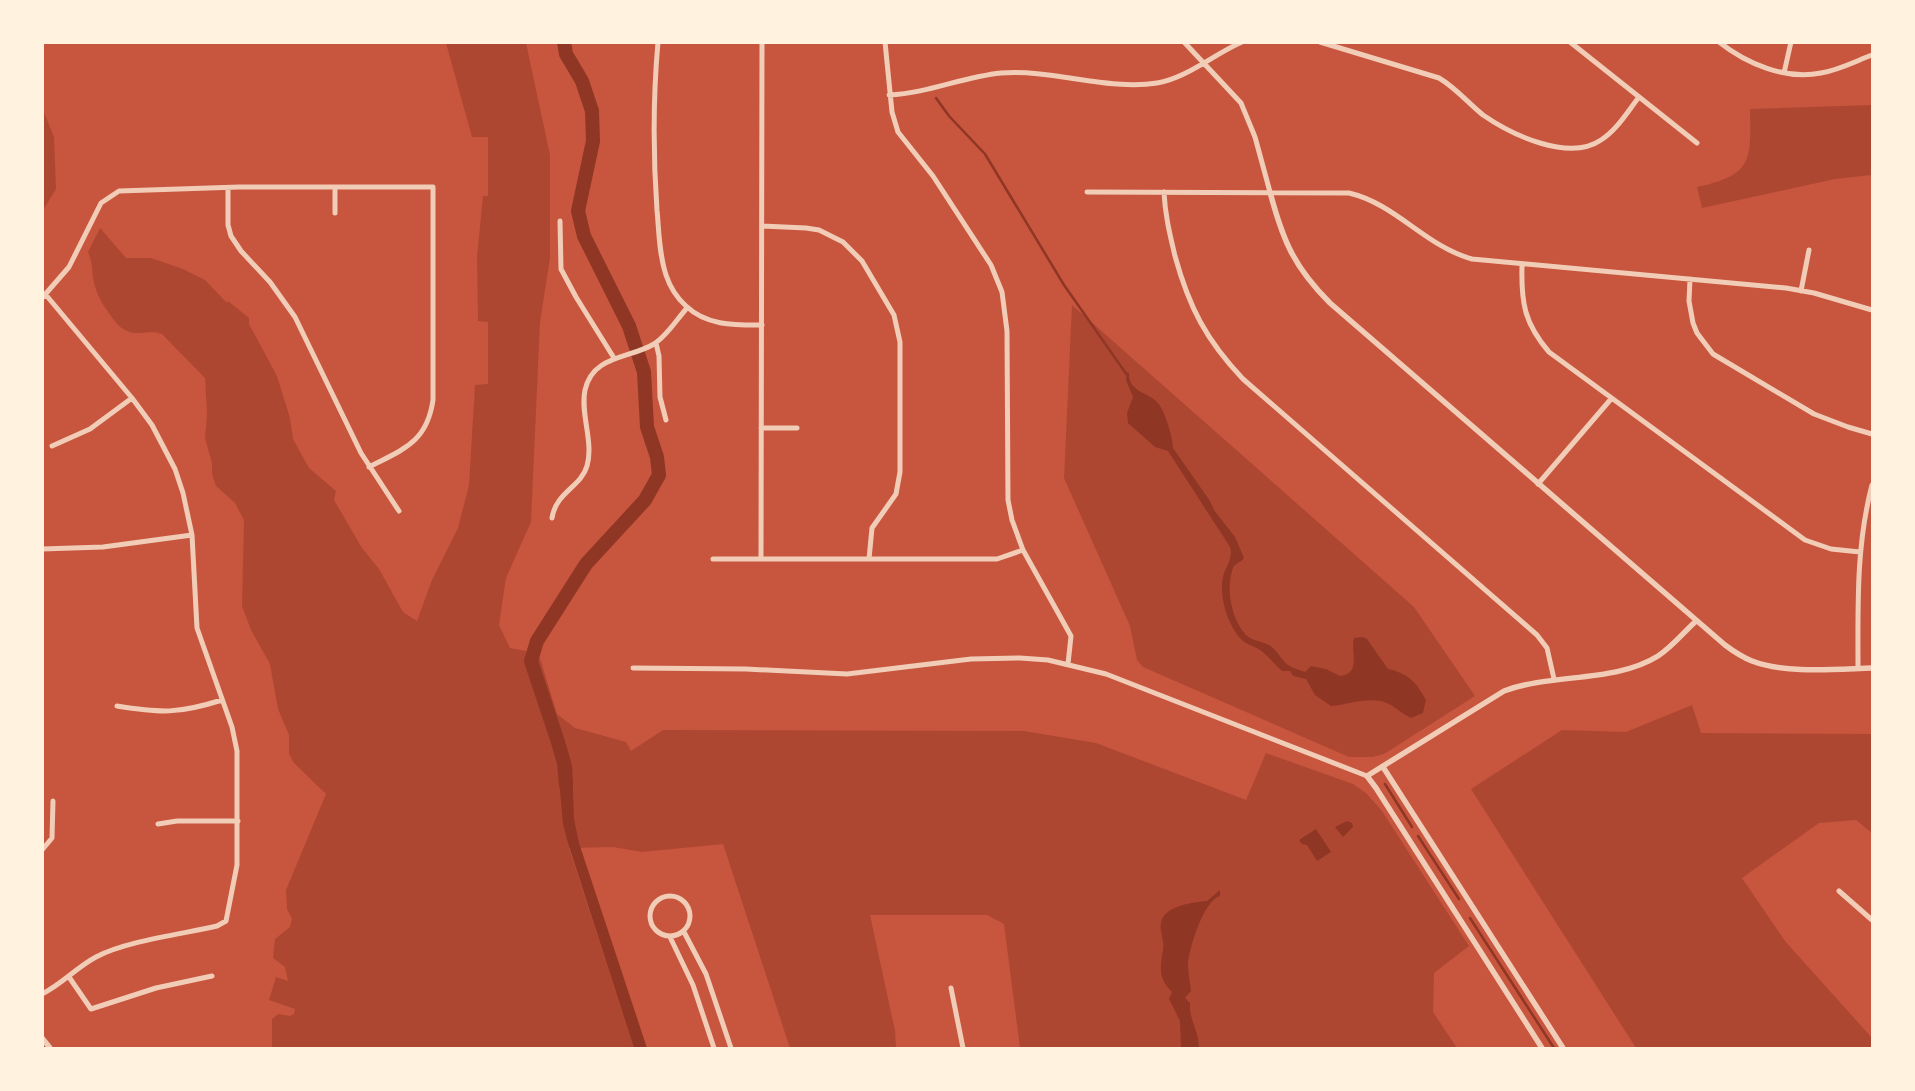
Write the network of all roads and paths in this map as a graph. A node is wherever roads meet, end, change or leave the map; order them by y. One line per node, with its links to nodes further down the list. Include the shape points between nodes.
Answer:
1 (658, 42): 29 (street, via 654,152 660,242 669,284)
2 (762, 42): 23 (street)
3 (884, 42): 13 (street)
4 (1184, 42): 11 (street)
5 (1242, 42): 11 (street)
6 (1320, 42): 14 (street, via 1439,78 1502,127 1562,148 1584,148 1603,139)
7 (1570, 42): 14 (street)
8 (1719, 42): 12 (street, via 1754,63)
9 (1791, 42): 12 (street)
10 (1872, 55): 12 (street, via 1820,73)
11 (1204, 62): 13 (street, via 1171,80 1143,85 1003,73 971,78 920,93); 20 (street, via 1245,110)
12 (1784, 72)
13 (890, 95): 48 (street, via 893,122 898,132 938,184 990,265 1002,292 1007,331 1008,500)
14 (1639, 97): 15 (street)
15 (1697, 143)
16 (335, 186): 17 (street); 21 (street); 41 (street, via 433,187 433,400 430,416 416,441)
17 (228, 188): 28 (street, via 131,189 109,196 96,211 69,267); 41 (street, via 231,236 295,317)
18 (1087, 192): 19 (street)
19 (1164, 192): 20 (street); 58 (street, via 1167,224 1183,286 1198,320 1224,358 1243,379 1537,635 1547,648)
20 (1270, 192): 25 (street, via 1334,191 1363,196 1449,252 1472,259); 42 (street, via 1289,249 1302,273 1316,289)
21 (335, 212)
22 (560, 221): 33 (street, via 561,269)
23 (762, 226): 31 (street); 52 (street, via 806,228 843,242 862,261 894,315 900,342 900,472 896,494 872,528)
24 (1809, 250): 27 (street)
25 (1522, 265): 26 (street); 35 (street, via 1524,307 1537,338 1562,363)
26 (1690, 279): 27 (street); 39 (street, via 1693,323 1713,354 1814,414)
27 (1801, 291): 30 (street)
28 (44, 297): 34 (street)
29 (687, 308): 31 (street, via 724,325); 32 (street)
30 (1872, 310)
31 (762, 325): 37 (street)
32 (656, 343): 33 (street); 36 (street, via 660,397)
33 (614, 358): 45 (street, via 599,366 588,380 584,400 587,468 558,500)
34 (132, 398): 40 (street, via 90,429); 46 (street, via 152,425 175,469)
35 (1612, 399): 42 (street); 49 (street, via 1805,540 1832,549)
36 (666, 420)
37 (762, 428): 38 (street); 51 (street)
38 (796, 428)
39 (1872, 434)
40 (52, 446)
41 (369, 467): 44 (street)
42 (1538, 484): 53 (street)
43 (1872, 485): 49 (street)
44 (399, 511)
45 (552, 518)
46 (192, 535): 47 (street, via 103,547); 59 (street, via 197,628)
47 (42, 550)
48 (1023, 550): 52 (street, via 997,559); 54 (street, via 1070,636)
49 (1860, 552): 56 (street)
50 (712, 559): 51 (street)
51 (761, 559): 52 (street)
52 (869, 559)
53 (1695, 622): 56 (street, via 1752,661 1804,668); 58 (street, via 1669,648 1644,663 1616,671)
54 (1068, 664): 55 (street, via 995,658 876,672 826,674 746,669); 62 (street, via 1106,674)
55 (633, 668)
56 (1858, 668): 57 (street)
57 (1872, 668)
58 (1554, 679): 61 (street, via 1504,691)
59 (222, 700): 60 (street, via 180,711); 64 (street, via 237,751)
60 (116, 706)
61 (1383, 767): 62 (street); 81 (street)
62 (1367, 776): 80 (street)
63 (53, 801): 66 (street, via 52,838)
64 (238, 821): 65 (street); 72 (street, via 237,866 226,921 217,926 111,950 87,962)
65 (158, 824)
66 (42, 850)
67 (1839, 891): 68 (street)
68 (1872, 920)
69 (684, 932): 70 (street); 70 (street, via 690,923 686,903 671,896 652,904 650,915 658,933); 78 (street, via 710,984)
70 (670, 937): 77 (street, via 693,985)
71 (212, 976): 72 (street, via 156,988 91,1009)
72 (69, 977): 74 (street)
73 (951, 988): 79 (street)
74 (42, 994)
75 (42, 1038): 76 (street)
76 (50, 1048)
77 (714, 1048)
78 (731, 1048)
79 (962, 1048)
80 (1542, 1048)
81 (1563, 1048)

